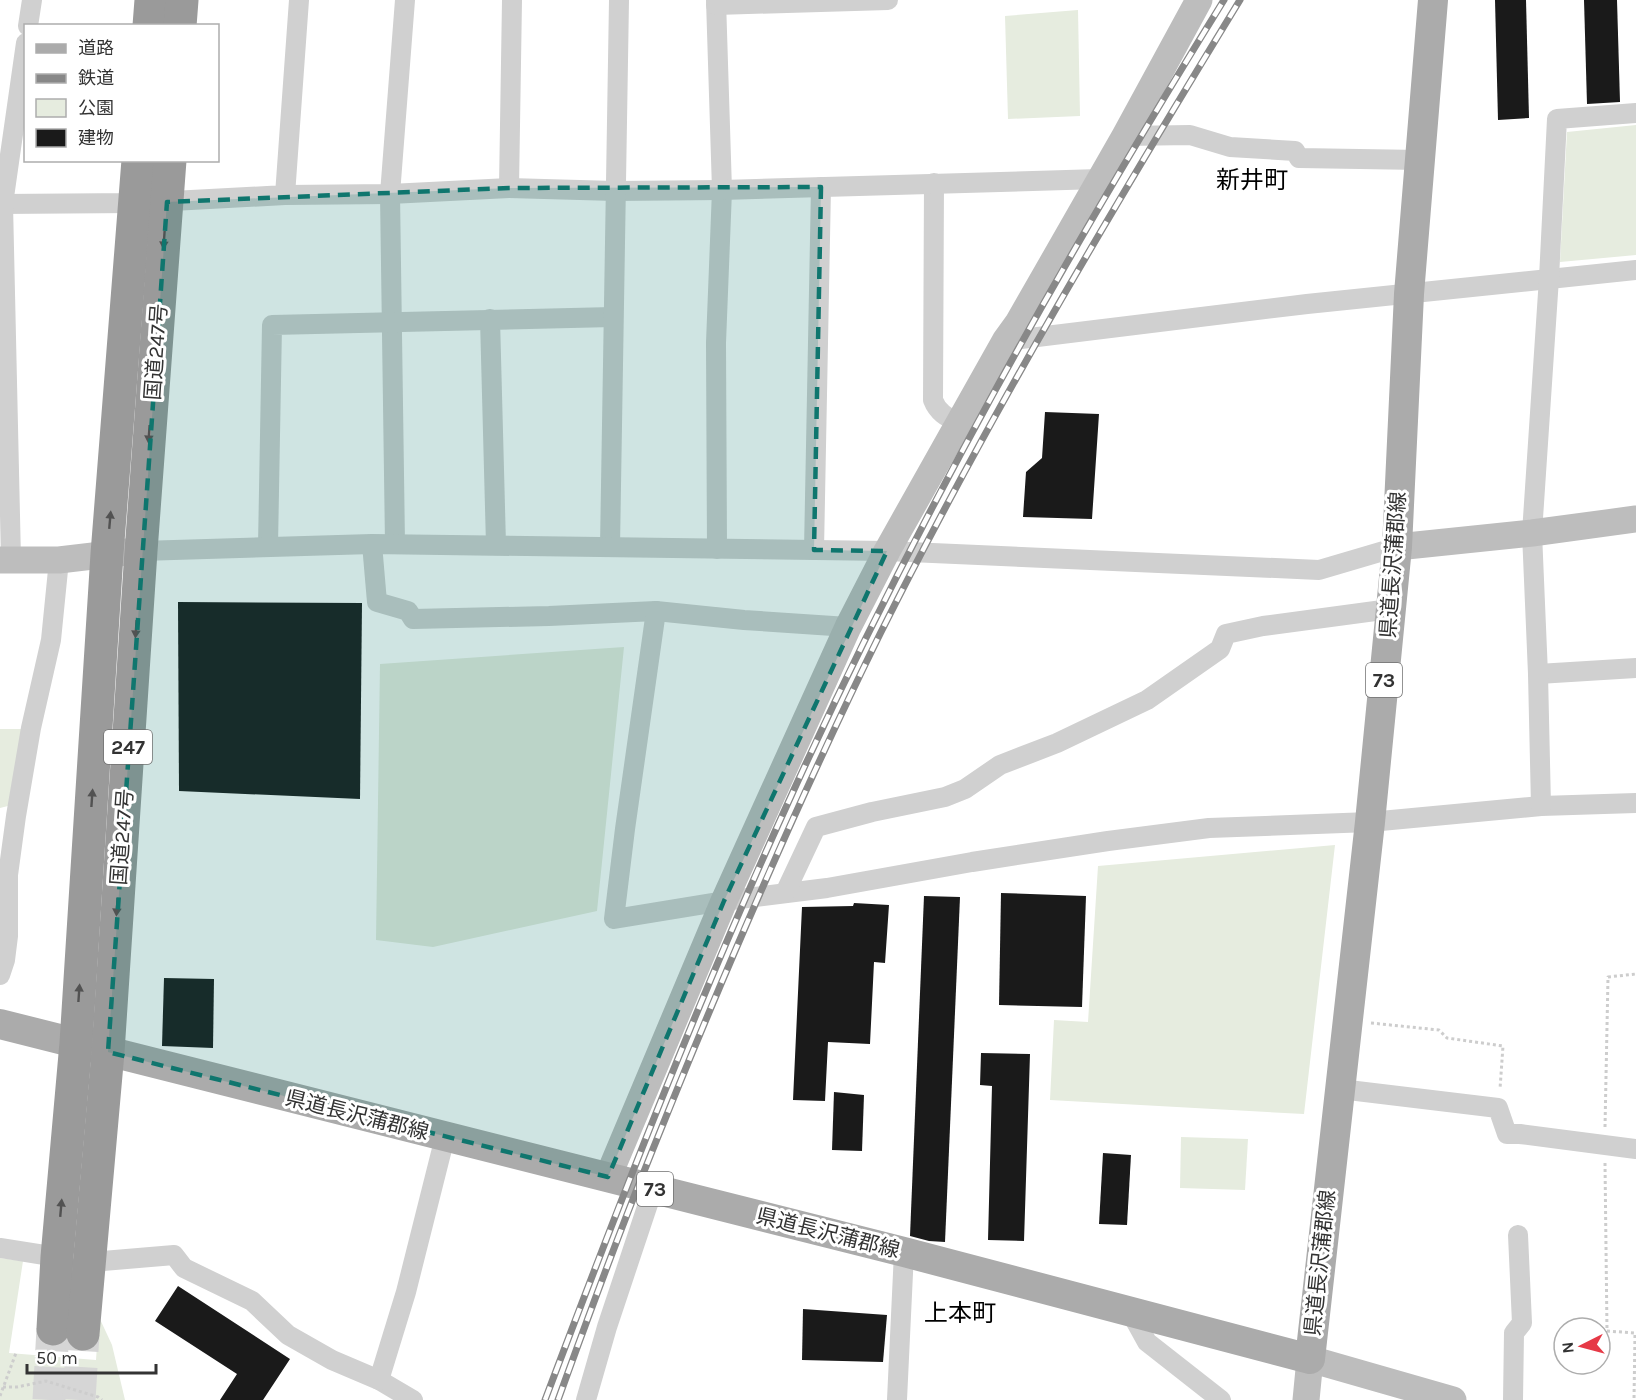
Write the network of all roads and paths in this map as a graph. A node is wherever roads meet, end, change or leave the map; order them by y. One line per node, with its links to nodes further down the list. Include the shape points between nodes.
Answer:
1 (32, 0): 12 (street)
2 (151, 0): 13 (highway)
3 (182, 0): 14 (highway)
4 (299, 0): 28 (street)
5 (405, 0): 27 (street)
6 (512, 0): 24 (street)
7 (619, 0): 26 (street)
8 (888, 0): 11 (street)
9 (1199, 0): 17 (street)
10 (1433, 0): 18 (main road, 県道長沢蒲郡線 / 73)
11 (716, 3): 25 (street)
12 (28, 24)
13 (149, 24)
14 (180, 24)
15 (24, 56): 30 (street)
16 (1636, 114): 32 (street, via 1557,119)
17 (1125, 136): 18 (street, via 1190,135 1230,147 1295,152 1299,158); 21 (street)
18 (1420, 160): 33 (main road, 県道長沢蒲郡線 / 73)
19 (139, 162): 29 (highway, 国道247号 / 247)
20 (169, 162): 29 (highway, 国道247号 / 247)
21 (1100, 178): 22 (street); 38 (street)
22 (934, 183): 23 (street); 39 (street, via 933,400 941,414)
23 (821, 187): 25 (street); 49 (street)
24 (509, 188): 26 (street); 27 (street)
25 (722, 190): 26 (street); 48 (street, via 716,343)
26 (615, 191): 35 (street)
27 (390, 194): 28 (street); 37 (street)
28 (285, 195): 29 (street)
29 (151, 202): 30 (street); 50 (highway, 国道247号 / 247, one-way to 50); 52 (highway, 国道247号 / 247, one-way to 29)
30 (1, 204): 34 (street)
31 (1636, 270): 32 (street)
32 (1549, 278): 33 (street); 41 (street)
33 (1408, 294): 38 (street); 47 (main road, 県道長沢蒲郡線 / 73)
34 (3, 315): 53 (street)
35 (613, 317): 36 (street); 46 (street)
36 (490, 319): 37 (street); 44 (street)
37 (391, 322): 43 (street); 45 (street, via 272,325)
38 (1005, 341): 39 (street)
39 (959, 423): 51 (street)
40 (1636, 519): 41 (street)
41 (1532, 533): 47 (street); 59 (street)
42 (372, 544): 43 (street); 45 (street); 56 (street, via 377,602 408,611 412,619)
43 (395, 544): 44 (street)
44 (496, 545): 46 (street)
45 (268, 546): 50 (street)
46 (610, 547): 48 (street)
47 (1397, 547): 51 (street, via 1319,570); 55 (main road, 県道長沢蒲郡線 / 73)
48 (717, 549): 49 (street)
49 (814, 550): 51 (street)
50 (141, 551): 52 (street); 71 (highway, 国道247号 / 247, one-way to 71)
51 (887, 551): 57 (street)
52 (108, 554): 54 (street); 70 (highway, 国道247号 / 247, one-way to 52)
53 (6, 560): 54 (street)
54 (59, 560): 62 (street, via 51,640)
55 (1390, 609): 63 (main road, 県道長沢蒲郡線 / 73); 64 (street, via 1226,634 1220,649 1147,700 1000,765 965,789 816,827)
56 (656, 611): 57 (street); 65 (street, via 615,919)
57 (848, 627): 65 (street)
58 (1636, 668): 59 (street)
59 (1538, 674): 61 (street)
60 (1636, 803): 61 (street)
61 (1541, 806): 63 (street)
62 (8, 817): 67 (street, via 8,936)
63 (1370, 822): 64 (street, via 1175,832); 68 (main road, 県道長沢蒲郡線 / 73)
64 (785, 893): 65 (street)
65 (724, 901): 77 (street)
66 (1636, 974): 75 (path, via 1608,977)
67 (0, 975)
68 (1348, 1020): 72 (main road, 県道長沢蒲郡線 / 73); 73 (path, via 1439,1030 1447,1038 1503,1046)
69 (0, 1024): 70 (main road, 県道長沢蒲郡線 / 73)
70 (76, 1042): 71 (main road, 県道長沢蒲郡線 / 73); 82 (highway, 国道247号 / 247, one-way to 70)
71 (108, 1052): 74 (main road, 県道長沢蒲郡線 / 73); 83 (highway, 国道247号 / 247)
72 (1340, 1089): 73 (street); 86 (main road, 県道長沢蒲郡線 / 73)
73 (1498, 1108): 75 (street, via 1507,1134)
74 (445, 1137): 77 (main road, 県道長沢蒲郡線 / 73); 87 (street)
75 (1605, 1144): 76 (street); 98 (path, via 1607,1331 1635,1333)
76 (1636, 1149)
77 (608, 1177): 78 (main road, 県道長沢蒲郡線 / 73)
78 (653, 1189): 81 (main road, 県道長沢蒲郡線 / 73); 92 (street, via 606,1327)
79 (1518, 1235): 97 (street, via 1522,1323 1514,1334)
80 (0, 1248): 82 (street)
81 (904, 1252): 84 (main road, 県道長沢蒲郡線 / 73); 93 (street)
82 (57, 1257): 83 (highway, 国道247号 / 247, via 68,1332)
83 (91, 1262): 87 (street, via 174,1255 184,1268 252,1300 288,1335)
84 (1131, 1313): 86 (main road, 県道長沢蒲郡線 / 73); 94 (street, via 1147,1342)
85 (16, 1353): 88 (path)
86 (1310, 1359): 95 (street); 96 (street)
87 (379, 1380): 91 (street)
88 (3, 1387): 89 (path); 90 (path, via 46,1381)
89 (0, 1396)
90 (102, 1400)
91 (413, 1400)
92 (586, 1400)
93 (897, 1400)
94 (1221, 1400)
95 (1306, 1400)
96 (1453, 1400)
97 (1513, 1400)
98 (1634, 1400)

